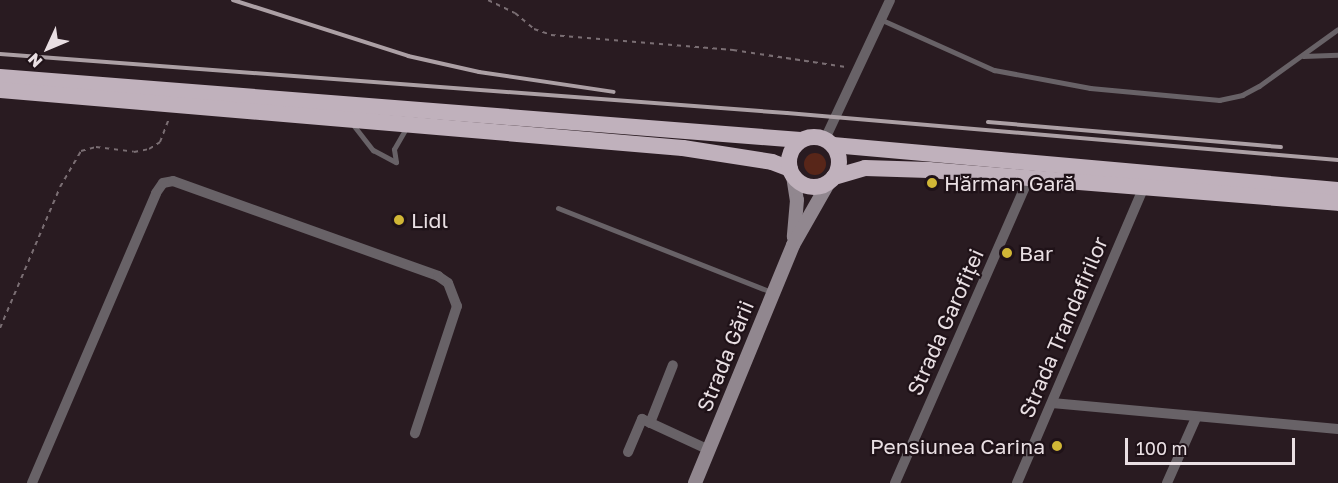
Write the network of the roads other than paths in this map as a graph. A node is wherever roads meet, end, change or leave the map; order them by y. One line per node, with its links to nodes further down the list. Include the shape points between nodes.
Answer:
1 (890, 0): 2 (street)
2 (882, 20): 5 (lane, via 994,70 1089,88 1219,100 1242,95); 11 (street, via 857,69)
3 (1338, 29): 5 (lane)
4 (1338, 55): 5 (lane)
5 (1301, 57)
6 (0, 77): 10 (highway)
7 (0, 90): 8 (highway)
8 (344, 117): 9 (highway); 9 (lane, via 362,132 373,150 396,162 394,149)
9 (410, 122): 12 (highway, via 683,148 772,162)
10 (801, 140): 11 (highway); 12 (highway, via 791,152)
11 (829, 142): 14 (highway, via 839,161); 16 (highway)
12 (792, 172): 14 (highway, via 806,186); 19 (main road, via 797,200)
13 (1030, 176): 14 (highway, via 865,168); 15 (highway); 31 (street, Strada Garofiței)
14 (831, 180): 19 (main road)
15 (1144, 187): 17 (highway); 22 (street, Strada Trandafirilor)
16 (1338, 190)
17 (1338, 203)
18 (558, 208): 20 (lane)
19 (793, 245): 20 (main road, Strada Gării)
20 (774, 293): 27 (main road, Strada Gării)
21 (673, 365): 24 (street)
22 (1052, 403): 23 (street); 32 (street, Strada Trandafirilor)
23 (1196, 417): 25 (street); 33 (street)
24 (650, 423): 27 (street); 28 (street, via 642,419)
25 (1338, 429)
26 (415, 433): 29 (street, via 457,306 448,283 438,276 173,181 163,183 156,192)
27 (709, 450): 30 (main road, Strada Gării)
28 (628, 452)
29 (32, 483)
30 (695, 483)
31 (895, 483)
32 (1017, 483)
33 (1167, 483)

